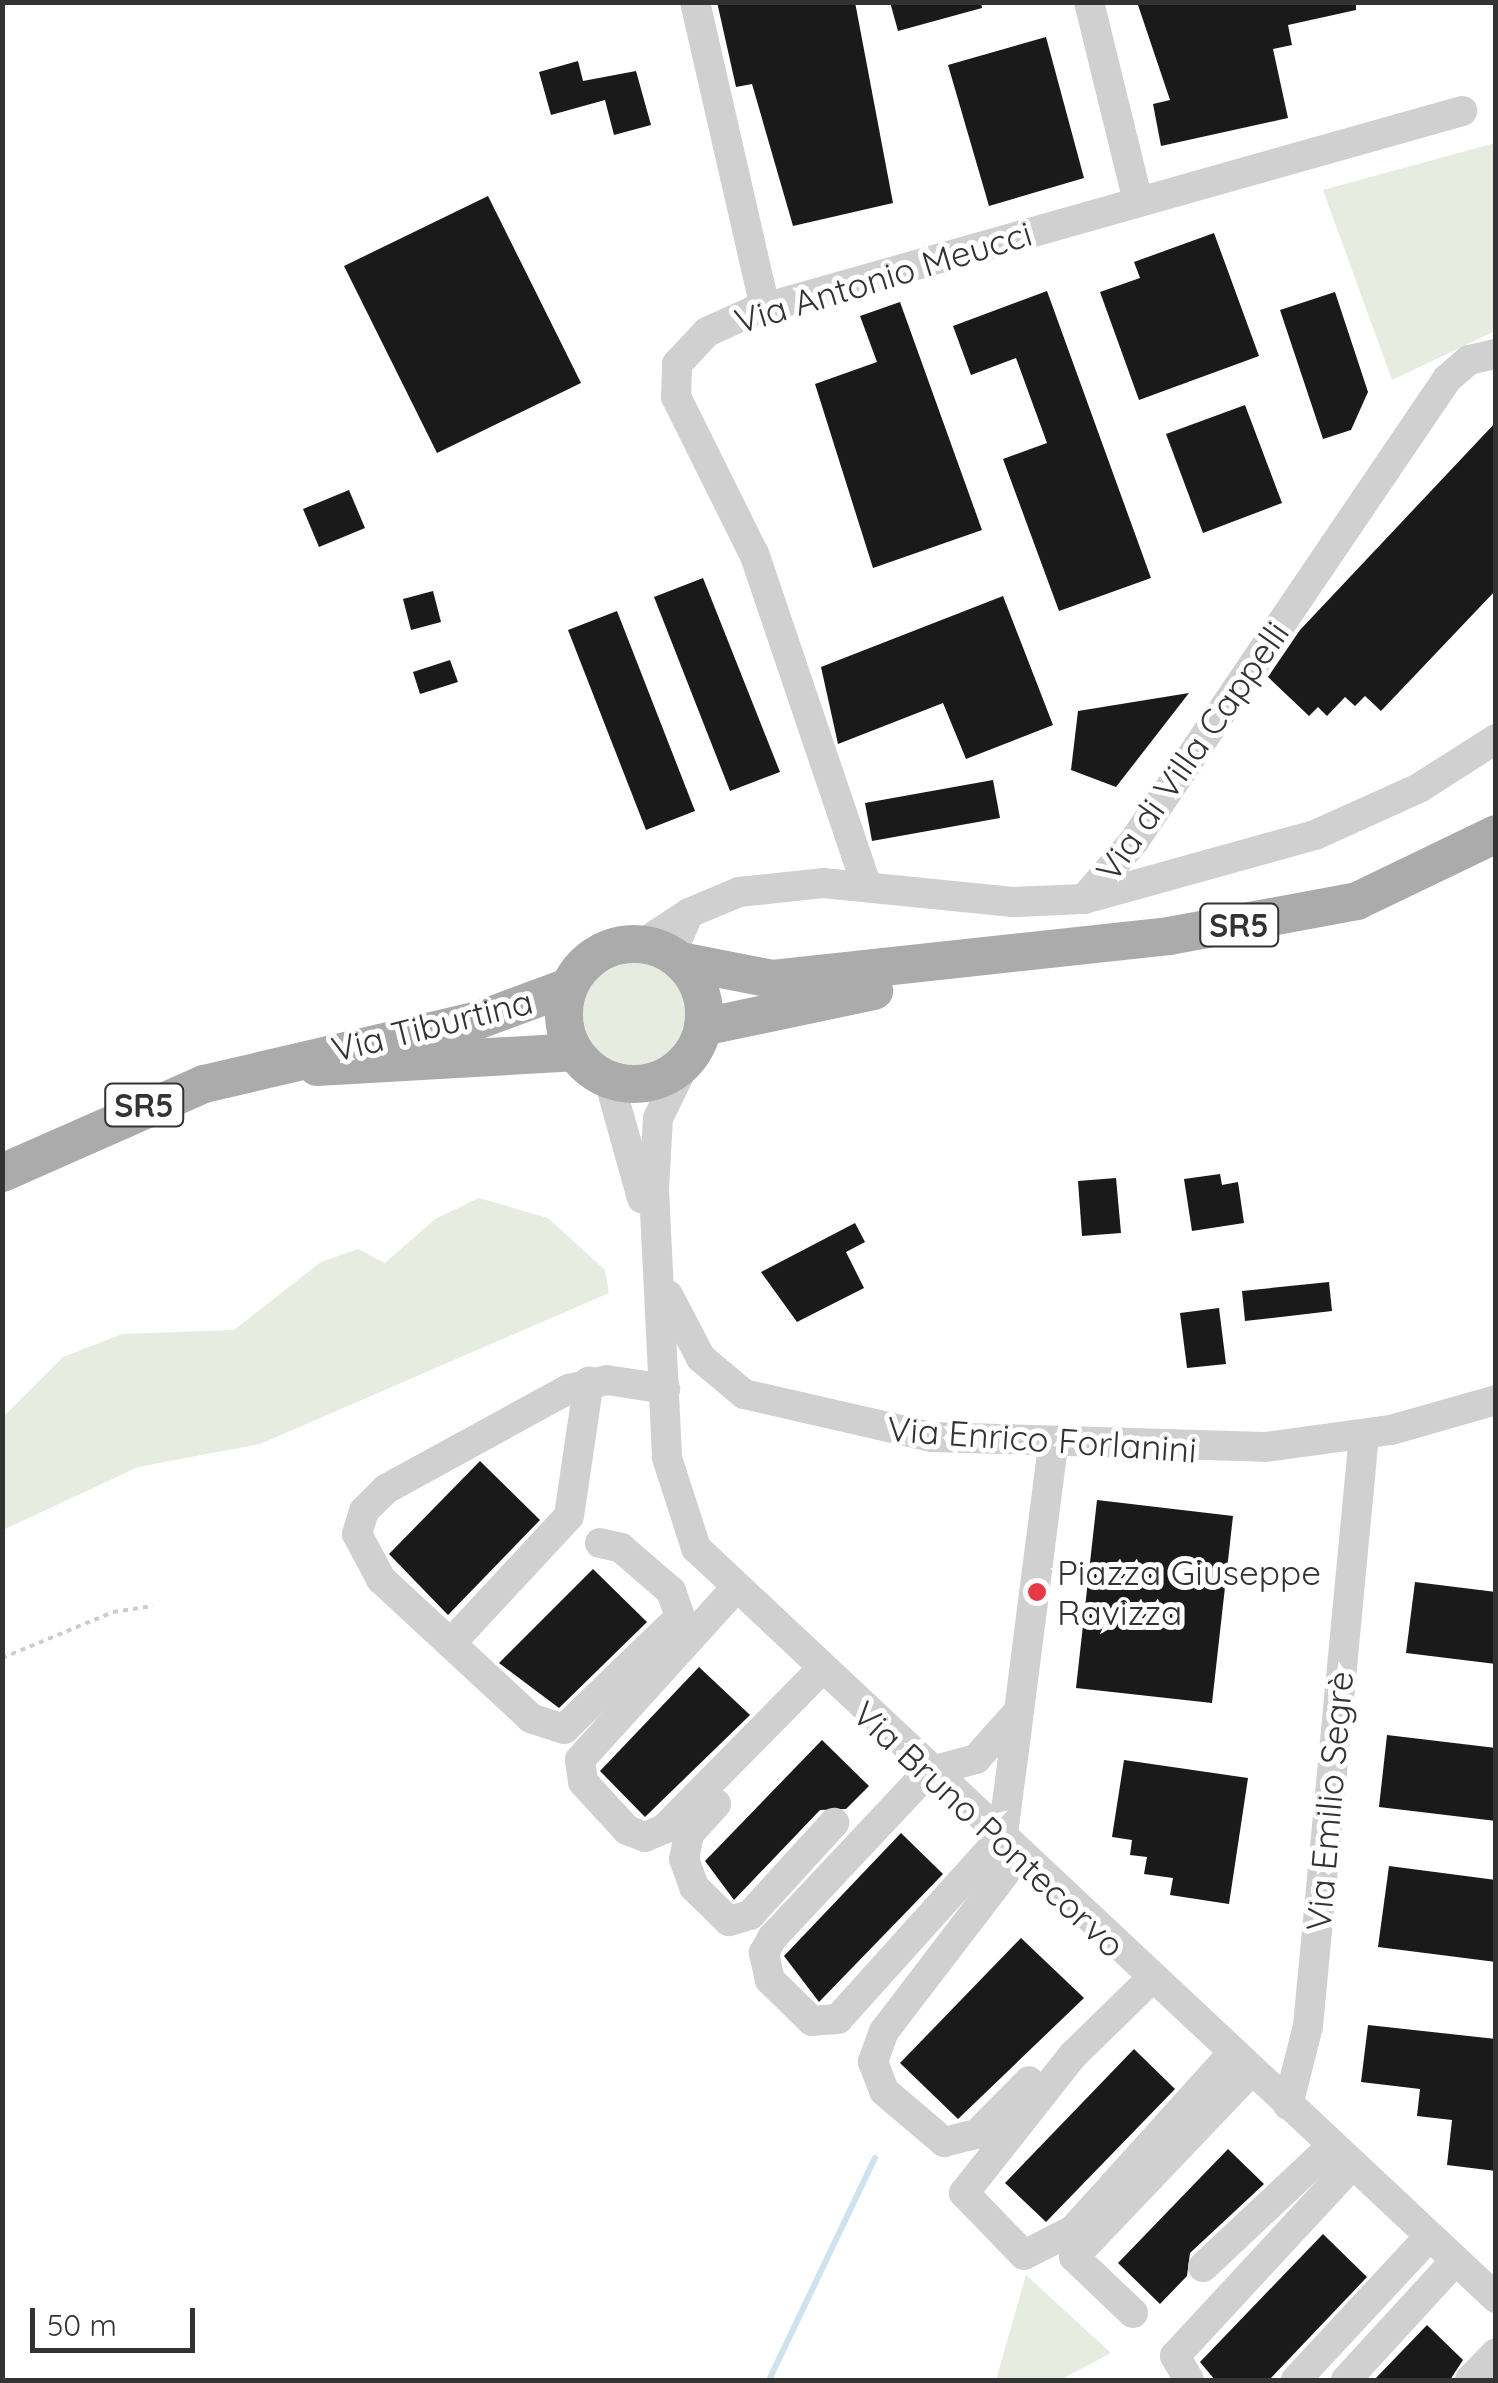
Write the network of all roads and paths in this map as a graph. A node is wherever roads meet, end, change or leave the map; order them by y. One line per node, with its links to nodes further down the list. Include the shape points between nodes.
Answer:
1 (695, 2): 5 (street)
2 (1089, 2): 4 (street)
3 (1462, 111): 4 (street, Via Antonio Meucci)
4 (1138, 202): 5 (street, Via Antonio Meucci)
5 (766, 308): 9 (street, Via Antonio Meucci, via 692,345 677,364 676,397 754,554)
6 (1496, 354): 10 (street, Via di Villa Cappelli, via 1469,360 1447,379 1134,841)
7 (1496, 739): 10 (street, Via di Villa Cappelli, via 1419,788 1315,834)
8 (1496, 834): 12 (main road, SR5, via 1420,876 1330,908)
9 (865, 882): 10 (street, via 962,898); 11 (street, via 760,888 689,913)
10 (1084, 899)
11 (664, 953): 12 (main road, SR5, via 773,979); 13 (main road, Via Tiburtina / SR5, via 598,953); 14 (main road, via 700,990)
12 (968, 963): 14 (main road, SR5)
13 (568, 986): 15 (main road, Via Tiburtina, via 563,1009); 16 (main road, Via Tiburtina / SR5, via 494,1016)
14 (704, 1026): 17 (main road)
15 (574, 1052): 16 (main road, Via Tiburtina / SR5, via 366,1069); 18 (main road, Via Tiburtina)
16 (295, 1063): 19 (main road, Via Tiburtina / SR5, via 157,1100)
17 (685, 1063): 18 (main road, via 650,1083); 20 (street, Via Bruno Pontecorvo, via 656,1125)
18 (609, 1080): 20 (street, Via Bruno Pontecorvo)
19 (2, 1173)
20 (660, 1269): 22 (street, Via Bruno Pontecorvo); 25 (street, Via Enrico Forlanini, via 690,1343 744,1394 896,1432)
21 (589, 1381): 22 (street); 29 (street, via 569,1516); 29 (street, via 386,1489 360,1516 358,1542 373,1570)
22 (665, 1389): 27 (street, Via Bruno Pontecorvo, via 683,1521)
23 (1496, 1400): 24 (street, Via Enrico Forlanini)
24 (1364, 1435): 25 (street, Via Enrico Forlanini, via 1232,1449); 38 (street, Via Emilio Segrè, via 1308,2026)
25 (1054, 1444): 32 (street)
26 (600, 1543): 29 (street, via 621,1548 671,1591 680,1617 581,1721 538,1723)
27 (733, 1591): 31 (street, Via Bruno Pontecorvo); 31 (street, via 580,1760 583,1782 627,1830 644,1837 664,1830)
28 (153, 1606): 30 (path, via 113,1612)
29 (451, 1644)
30 (2, 1658)
31 (825, 1677): 33 (street, Via Bruno Pontecorvo); 34 (street, via 694,1827 686,1869 722,1916 743,1920)
32 (1019, 1711): 33 (street, via 976,1759); 35 (street)
33 (928, 1772): 35 (street, Via Bruno Pontecorvo); 35 (street, via 766,1946 770,1980 805,2017 825,2023 845,2014)
34 (834, 1823)
35 (1007, 1845): 36 (street, Via Bruno Pontecorvo); 36 (street, via 876,2047 879,2084 928,2135 950,2142 978,2134)
36 (1144, 1972): 37 (street, Via Bruno Pontecorvo); 37 (street, via 964,2193 1024,2255 1073,2230)
37 (1242, 2063): 38 (street, Via Bruno Pontecorvo); 44 (street, via 1074,2257)
38 (1288, 2106): 39 (street, Via Bruno Pontecorvo)
39 (1342, 2156): 40 (street, Via Bruno Pontecorvo); 42 (street); 46 (street, via 1175,2356)
40 (1430, 2237): 41 (street, Via Bruno Pontecorvo); 47 (street)
41 (1455, 2260): 43 (street, Via Bruno Pontecorvo); 48 (street)
42 (1202, 2267)
43 (1496, 2298)
44 (1134, 2312)
45 (1496, 2353): 49 (street)
46 (1190, 2380)
47 (1296, 2380)
48 (1346, 2380)
49 (1470, 2380)

